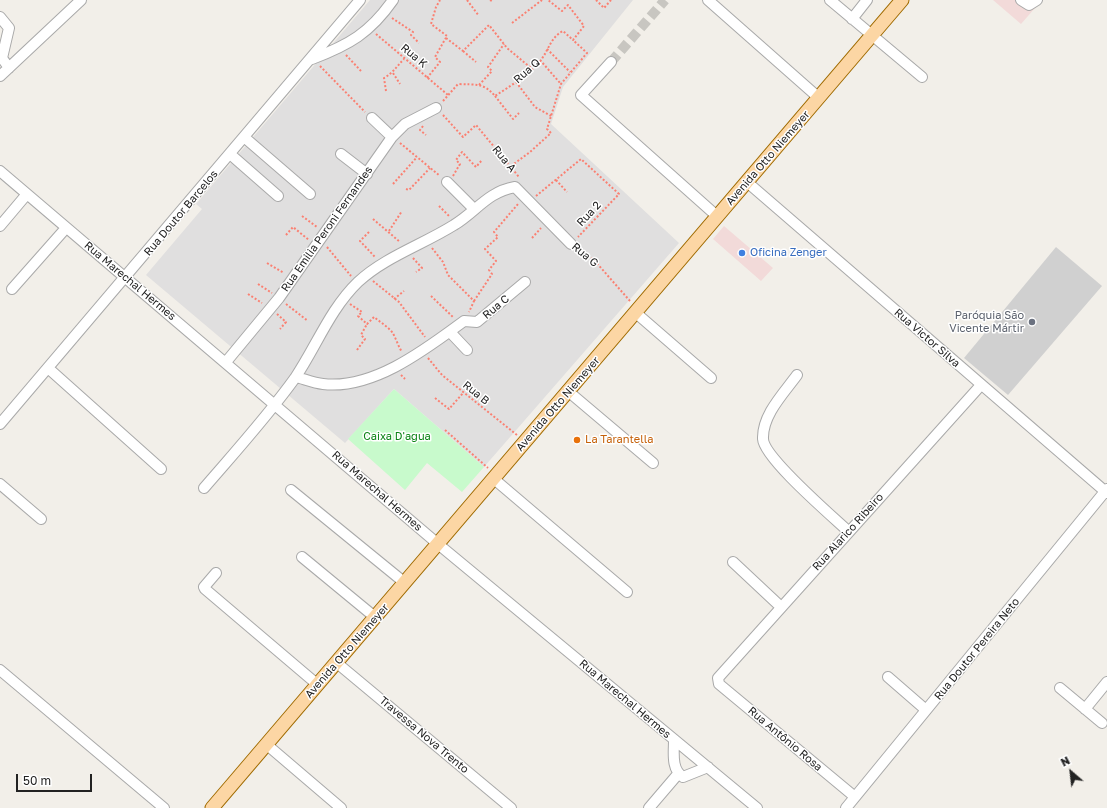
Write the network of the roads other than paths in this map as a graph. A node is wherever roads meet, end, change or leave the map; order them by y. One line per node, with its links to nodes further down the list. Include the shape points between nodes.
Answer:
1 (81, 0): 15 (street)
2 (360, 0): 13 (street, Rua Doutor Barcelos)
3 (393, 0): 13 (street, via 370,29 339,49)
4 (708, 0): 18 (street)
5 (830, 0): 11 (street)
6 (867, 0): 11 (street)
7 (902, 0): 12 (main road, Avenida Otto Niemeyer)
8 (1021, 0): 9 (street, via 1029,5)
9 (1037, 0)
10 (0, 17): 15 (street, via 9,28 2,58)
11 (852, 19): 12 (street)
12 (872, 36): 17 (street); 18 (main road, Avenida Otto Niemeyer)
13 (312, 59): 21 (street, Rua Doutor Barcelos)
14 (611, 62): 34 (street, via 581,95)
15 (9, 68): 16 (street)
16 (0, 76)
17 (922, 77)
18 (819, 98): 28 (main road, Avenida Otto Niemeyer)
19 (436, 108): 22 (street, Rua Emilia Peroni Fernandes, via 405,124)
20 (372, 118): 22 (street)
21 (244, 137): 23 (street, Rua Doutor Barcelos); 30 (street)
22 (392, 137): 26 (street, Rua Emilia Peroni Fernandes)
23 (230, 154): 31 (street); 38 (street, Rua Doutor Barcelos)
24 (341, 154): 26 (street)
25 (0, 171): 29 (street, Rua Marechal Hermes)
26 (367, 174): 44 (street, Rua Emilia Peroni Fernandes, via 292,278)
27 (447, 182): 33 (street)
28 (747, 182): 34 (main road, Avenida Otto Niemeyer); 49 (street, Rua Victor Silva)
29 (27, 194): 35 (street); 36 (street, Rua Marechal Hermes)
30 (310, 194)
31 (278, 196)
32 (527, 200): 33 (street, Rua A, via 514,188 502,189); 37 (street, Rua G)
33 (474, 209): 47 (street, via 456,224 381,264 357,283 343,298)
34 (718, 217): 41 (main road, Avenida Otto Niemeyer)
35 (0, 226)
36 (66, 228): 38 (street, Rua Marechal Hermes); 40 (street)
37 (571, 244)
38 (126, 277): 44 (street, Rua Marechal Hermes); 45 (street, Rua Doutor Barcelos)
39 (525, 282): 42 (street, Rua C, via 477,322 462,323)
40 (12, 289)
41 (637, 312): 48 (street); 50 (main road, Avenida Otto Niemeyer)
42 (450, 332): 43 (street); 47 (street, via 433,346 363,380 322,384)
43 (467, 350)
44 (226, 362): 51 (street, Rua Marechal Hermes)
45 (48, 368): 52 (street, Rua Doutor Barcelos); 54 (street)
46 (797, 375): 61 (street, via 770,413 764,430 765,447 777,463)
47 (296, 377): 51 (street)
48 (711, 378)
49 (981, 385): 59 (street, Rua Victor Silva); 61 (street, Rua Alarico Ribeiro)
50 (569, 392): 53 (street); 55 (main road, Avenida Otto Niemeyer)
51 (276, 404): 57 (street); 62 (street, Rua Marechal Hermes)
52 (0, 424)
53 (653, 463)
54 (161, 469)
55 (494, 479): 62 (main road, Avenida Otto Niemeyer); 67 (street)
56 (0, 484): 60 (street)
57 (204, 488)
58 (291, 490): 66 (street)
59 (1106, 491): 78 (street, Rua Doutor Pereira Neto)
60 (41, 519)
61 (848, 532): 68 (street, Rua Alarico Ribeiro)
62 (438, 544): 66 (main road, Avenida Otto Niemeyer); 80 (street, Rua Marechal Hermes)
63 (302, 557): 69 (street)
64 (733, 562): 68 (street)
65 (216, 573): 75 (street, via 205,589)
66 (405, 583): 69 (main road, Avenida Otto Niemeyer)
67 (627, 592)
68 (781, 607): 73 (street, Rua Alarico Ribeiro)
69 (376, 618): 70 (main road, Avenida Otto Niemeyer)
70 (337, 663): 75 (main road, Avenida Otto Niemeyer); 88 (street, Travessa Nova Trento)
71 (0, 670): 85 (street)
72 (888, 678): 78 (street)
73 (717, 680): 84 (street, Rua Antônio Rosa)
74 (1107, 682): 77 (street)
75 (318, 685): 81 (main road, Avenida Otto Niemeyer)
76 (1060, 688): 77 (street)
77 (1085, 709): 79 (street)
78 (926, 710): 84 (street, Rua Doutor Pereira Neto)
79 (1102, 723)
80 (674, 740): 82 (street, Rua Marechal Hermes); 83 (street, via 674,768)
81 (266, 744): 86 (main road, Avenida Otto Niemeyer); 87 (street)
82 (708, 767): 83 (street, via 683,777); 90 (street, Rua Marechal Hermes)
83 (678, 774): 89 (street)
84 (855, 798): 91 (street, Rua Doutor Pereira Neto)
85 (164, 808)
86 (212, 808)
87 (341, 808)
88 (511, 808)
89 (649, 808)
90 (757, 808)
91 (846, 808)

